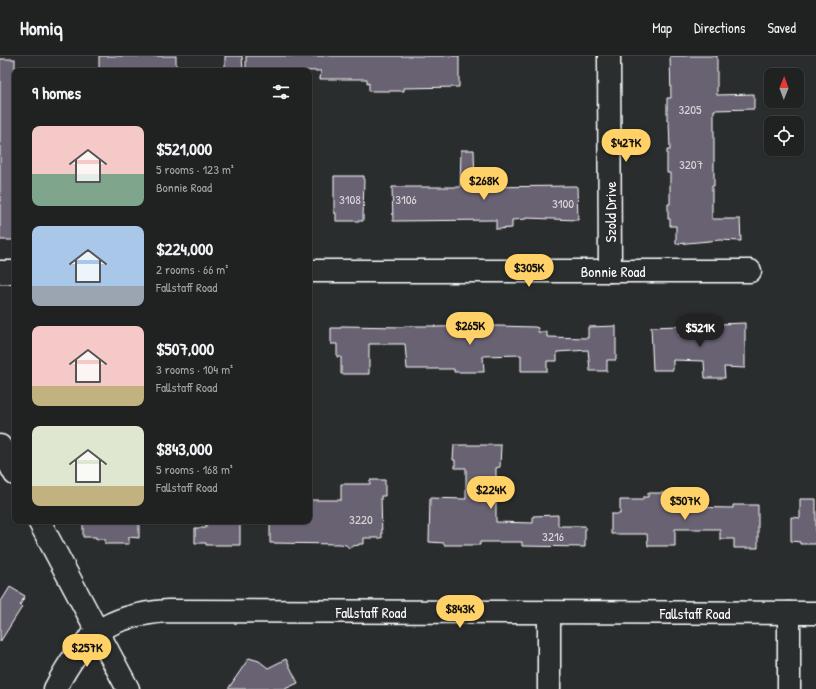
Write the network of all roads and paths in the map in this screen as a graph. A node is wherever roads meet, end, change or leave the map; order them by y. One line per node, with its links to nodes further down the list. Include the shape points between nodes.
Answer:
1 (609, 56): 4 (street, Szold Drive)
2 (750, 270): 4 (street, Bonnie Road)
3 (312, 271): 4 (street, Bonnie Road)
4 (610, 271)
5 (0, 272): 6 (street)
6 (12, 272)
7 (0, 446): 8 (street)
8 (12, 468)
9 (41, 524): 13 (street)
10 (549, 613): 11 (street, Fallstaff Road); 13 (street, Fallstaff Road, via 168,611 146,612 126,617); 16 (street)
11 (789, 613): 12 (street, Fallstaff Road); 17 (street)
12 (816, 613)
13 (98, 632): 14 (street, Fallstaff Road, via 80,648); 15 (street)
14 (55, 689)
15 (128, 689)
16 (549, 689)
17 (789, 689)

